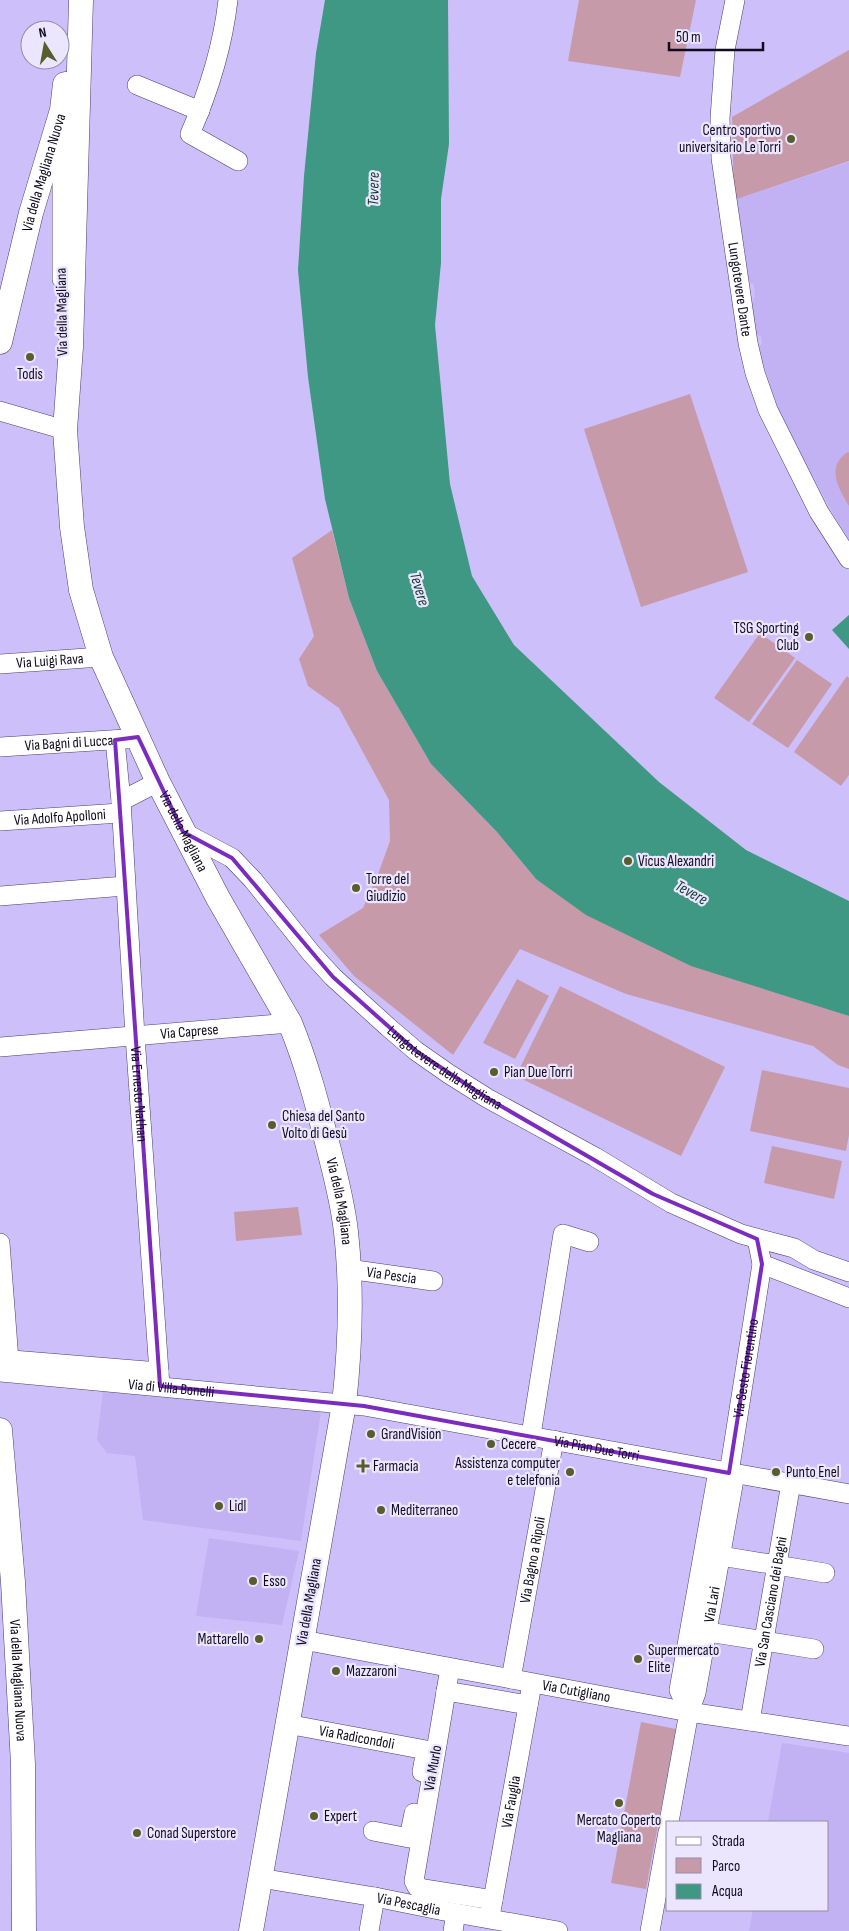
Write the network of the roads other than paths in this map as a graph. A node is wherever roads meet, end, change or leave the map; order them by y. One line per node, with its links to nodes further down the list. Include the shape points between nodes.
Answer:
1 (72, 0): 6 (main road, Via della Magliana Nuova)
2 (82, 0): 9 (main road, Via della Magliana)
3 (228, 0): 7 (street, via 226,22)
4 (735, 0): 14 (street, Lungotevere Dante, via 725,50 721,158 748,343 768,410 819,512)
5 (136, 85): 7 (street)
6 (62, 110): 9 (street, Via della Magliana); 10 (main road, Via della Magliana Nuova)
7 (200, 111): 8 (street, via 190,134)
8 (238, 161)
9 (69, 201): 10 (street, via 55,195); 13 (main road, Via della Magliana, via 71,347)
10 (31, 212): 11 (main road, Via della Magliana Nuova)
11 (0, 342)
12 (0, 411): 13 (street)
13 (65, 430): 15 (main road, Via della Magliana, via 76,557)
14 (849, 559)
15 (101, 657): 16 (street, Via Luigi Rava); 17 (main road, Via della Magliana)
16 (0, 664)
17 (126, 739): 18 (street, Via Bagni di Lucca); 19 (main road, Via della Magliana); 20 (street, Via Ernesto Nathan)
18 (0, 747)
19 (158, 782): 20 (street); 22 (main road, Via della Magliana)
20 (120, 807): 21 (street, Via Adolfo Apolloni); 23 (street, Via Ernesto Nathan)
21 (0, 821)
22 (183, 832): 25 (main road, Via della Magliana); 28 (street, Lungotevere della Magliana, via 232,858 333,977 388,1028 449,1074 653,1194)
23 (125, 886): 24 (street); 26 (street, Via Ernesto Nathan)
24 (0, 896)
25 (290, 1023): 26 (street, Via Caprese); 34 (main road, Via della Magliana, via 307,1067 334,1167)
26 (135, 1036): 27 (street, Via Caprese); 39 (street, Via Ernesto Nathan)
27 (0, 1047)
28 (757, 1239): 31 (street, Lungotevere della Magliana); 33 (street)
29 (0, 1242): 38 (street)
30 (589, 1242): 42 (street, via 563,1234)
31 (794, 1248): 32 (street, Lungotevere della Magliana); 35 (street, Lungotevere della Magliana, via 814,1260)
32 (849, 1260)
33 (762, 1264): 37 (street); 44 (street, Via Sesto Fiorentino)
34 (348, 1269): 36 (street, Via Pescia); 40 (main road, Via della Magliana)
35 (849, 1272)
36 (433, 1281)
37 (849, 1298)
38 (2, 1364): 39 (street, Via di Villa Bonelli)
39 (160, 1379): 40 (street, Via di Villa Bonelli)
40 (344, 1404): 42 (street, Via Pian Due Torri); 51 (main road, Via della Magliana)
41 (0, 1430): 70 (main road, Via della Magliana Nuova, via 13,1582 23,1764)
42 (531, 1435): 43 (street, Via Pian Due Torri)
43 (554, 1440): 44 (street, Via Pian Due Torri); 54 (street, Via Bagno a Ripoli)
44 (727, 1473): 45 (street, Via Pian Due Torri); 47 (street, Via Lari); 58 (street, via 679,1690)
45 (791, 1483): 46 (street, Via Pian Due Torri); 48 (street, Via San Casciano dei Bagni)
46 (849, 1494)
47 (721, 1556): 48 (street); 50 (street, Via Lari)
48 (776, 1565): 49 (street); 52 (street, Via San Casciano dei Bagni)
49 (825, 1573)
50 (708, 1632): 52 (street); 58 (street, Via Lari)
51 (303, 1640): 55 (street, Via Cutigliano); 59 (main road, Via della Magliana)
52 (764, 1641): 53 (street); 60 (street, Via San Casciano dei Bagni)
53 (814, 1649)
54 (511, 1679): 55 (street, Via Cutigliano); 56 (street, Via Cutigliano)
55 (444, 1680): 57 (street); 59 (street, via 426,1736); 67 (street, Via Murlo, via 414,1881 417,1887)
56 (532, 1684): 57 (street, Via Fauglia); 58 (street, Via Cutigliano)
57 (528, 1705): 67 (street, Via Fauglia)
58 (689, 1712): 60 (street, Via Cutigliano); 62 (street, Via Lari)
59 (288, 1718): 63 (street, Via Radicondoli, via 426,1750 409,1838); 65 (main road, Via della Magliana)
60 (750, 1720): 61 (street, Via Cutigliano)
61 (849, 1736)
62 (669, 1821)
63 (374, 1831)
64 (666, 1843): 73 (street)
65 (260, 1878): 66 (street, Via Pescaglia); 71 (main road, Via della Magliana)
66 (374, 1897): 68 (street, Via Pescaglia); 72 (street)
67 (491, 1909): 68 (street, Via Pescaglia); 69 (street, Via Pescaglia)
68 (455, 1922)
69 (547, 1930)
70 (24, 1931)
71 (251, 1931)
72 (369, 1931)
73 (650, 1931)

